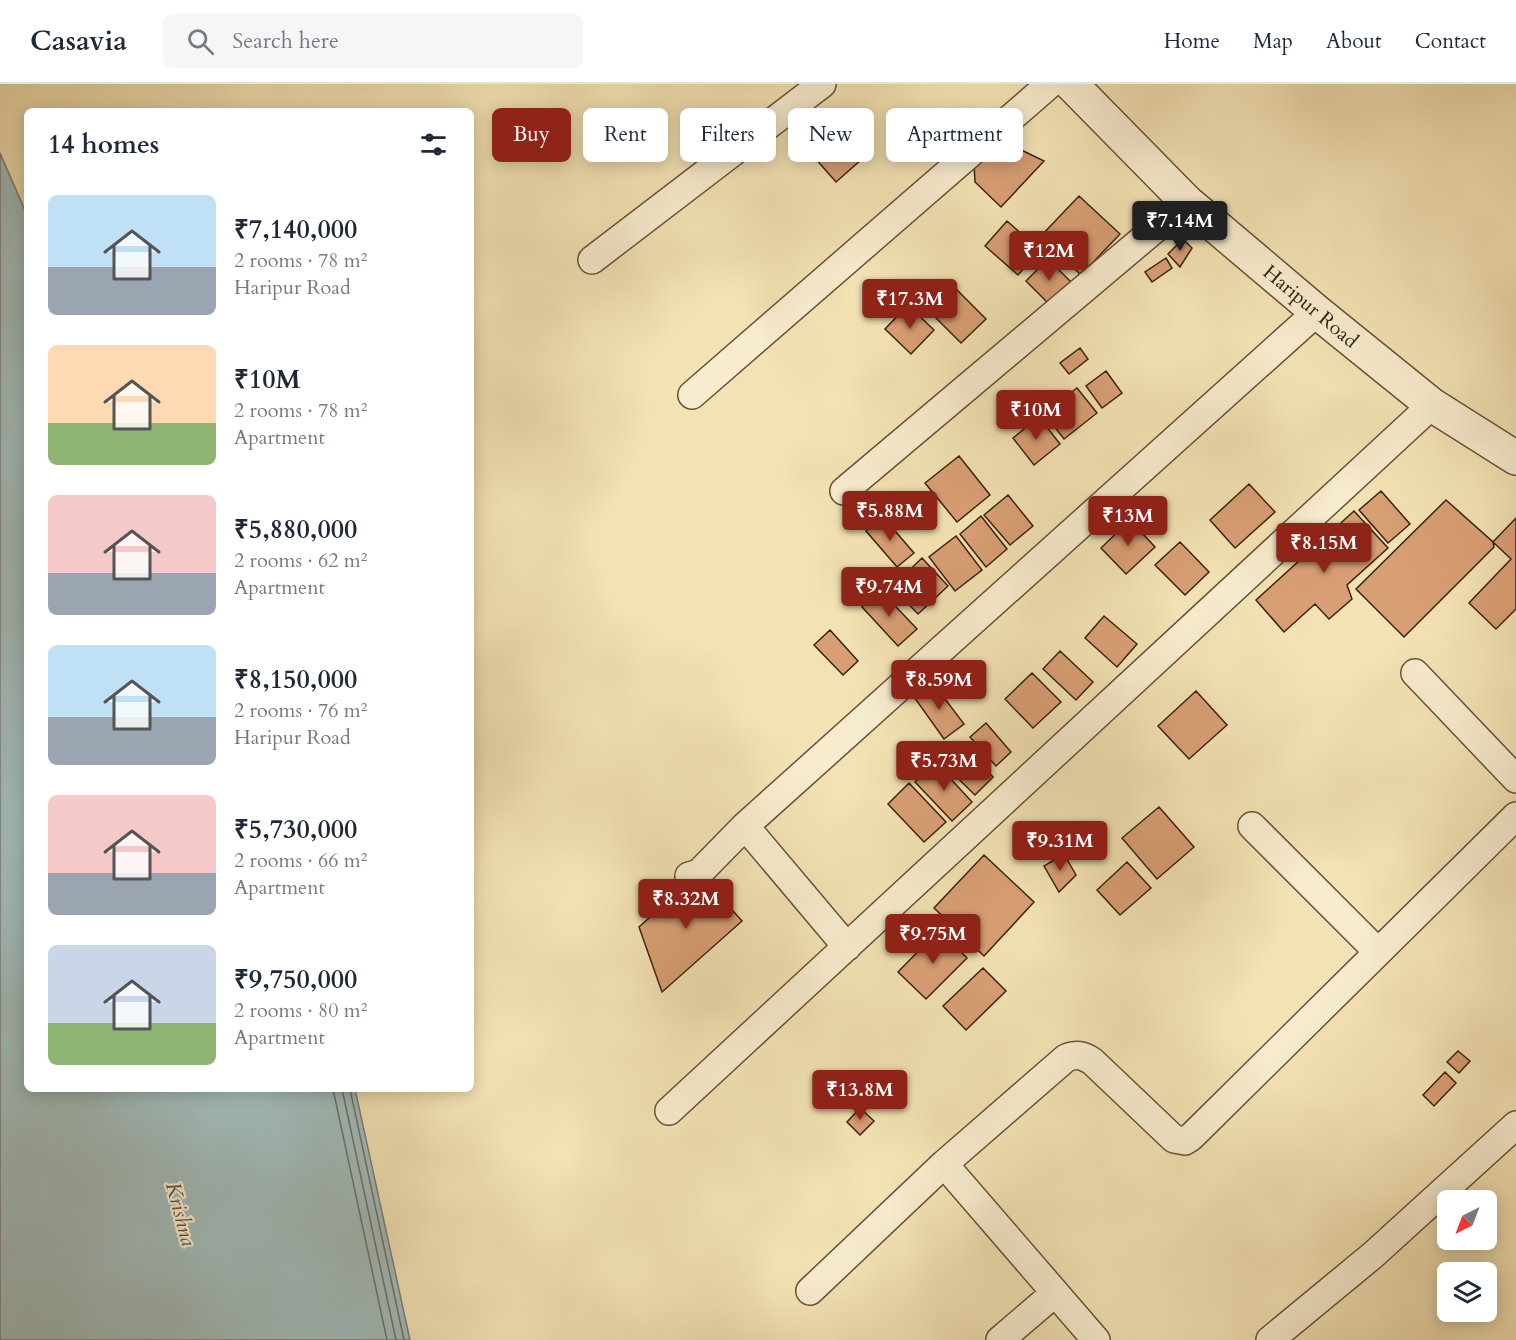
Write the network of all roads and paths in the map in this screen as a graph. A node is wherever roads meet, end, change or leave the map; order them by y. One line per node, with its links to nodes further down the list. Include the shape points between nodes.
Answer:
1 (822, 84): 5 (street)
2 (1050, 84): 7 (street)
3 (1071, 84): 4 (street, Haripur Road)
4 (1186, 202): 6 (street, Haripur Road); 10 (street)
5 (592, 260)
6 (1317, 312): 8 (street, Haripur Road); 14 (street)
7 (692, 395)
8 (1432, 405): 9 (street, Haripur Road); 17 (street)
9 (1516, 458)
10 (844, 491)
11 (1415, 673): 12 (street)
12 (1516, 778)
13 (1516, 816): 18 (street)
14 (745, 826): 16 (street, via 699,873); 17 (street)
15 (1252, 826): 18 (street)
16 (689, 876)
17 (847, 947): 19 (street)
18 (1377, 951): 21 (street, via 1185,1141 1174,1139 1092,1061 1074,1055)
19 (669, 1111)
20 (1516, 1125): 26 (street, via 1373,1255)
21 (944, 1164): 22 (street); 23 (street)
22 (810, 1291)
23 (1055, 1293): 24 (street); 25 (street)
24 (1000, 1340)
25 (1096, 1340)
26 (1270, 1340)

